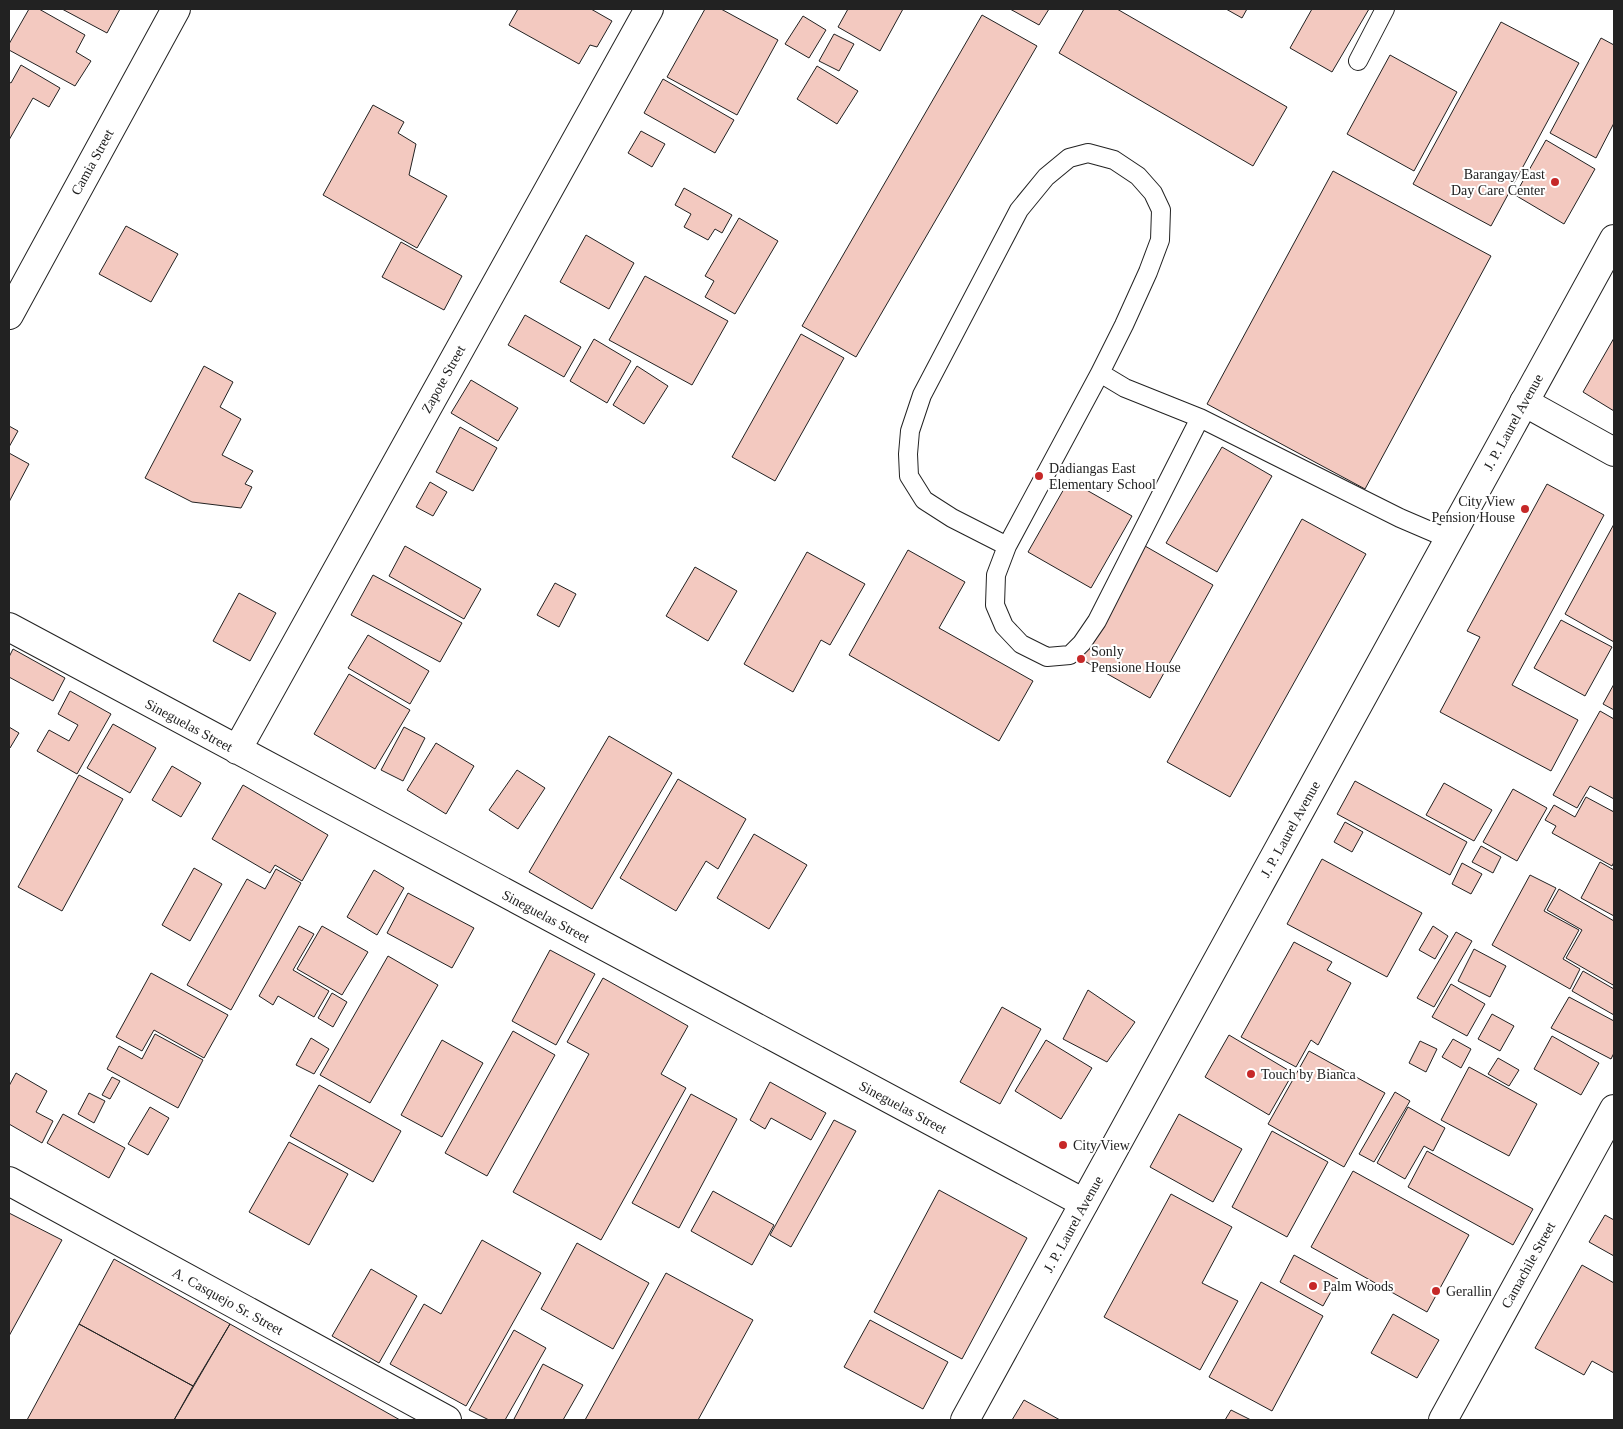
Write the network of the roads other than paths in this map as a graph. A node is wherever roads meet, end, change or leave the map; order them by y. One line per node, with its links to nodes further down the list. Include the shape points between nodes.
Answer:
1 (176, 9): 6 (street, Camia Street)
2 (649, 9): 14 (street, Zapote Street)
3 (1385, 9): 4 (lane)
4 (1358, 60)
5 (1614, 238): 8 (street, J. P. Laurel Avenue)
6 (9, 315)
7 (1100, 373): 9 (lane, via 1125,388); 12 (lane); 12 (lane, via 1160,240 1161,210 1154,193 1138,176 1114,160 1088,153 1069,158 1046,177 1019,210 922,395 910,431 909,476 924,500)
8 (1524, 402): 10 (street); 11 (street, J. P. Laurel Avenue)
9 (1200, 418): 11 (lane, via 1400,518); 12 (lane, via 1097,621 1070,655 1048,657 1021,644 1004,626 996,605 996,575)
10 (1614, 452)
11 (1449, 539): 17 (street, J. P. Laurel Avenue)
12 (1007, 546)
13 (9, 627): 14 (street, Sineguelas Street)
14 (237, 750): 17 (street, Sineguelas Street)
15 (1614, 1109): 20 (street, Camachile Street)
16 (9, 1181): 18 (street, A. Casquejo Sr. Street)
17 (1084, 1203): 19 (street, J. P. Laurel Avenue)
18 (447, 1420)
19 (965, 1420)
20 (1443, 1420)

